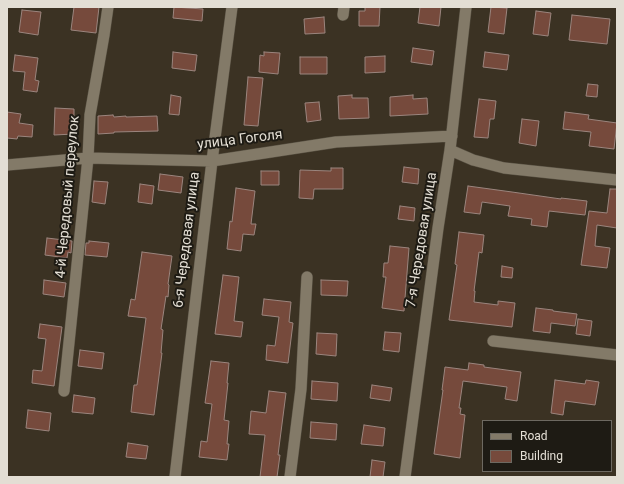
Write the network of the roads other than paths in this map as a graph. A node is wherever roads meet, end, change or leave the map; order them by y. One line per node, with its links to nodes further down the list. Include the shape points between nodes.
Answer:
1 (108, 7): 6 (street, 4-й Чередовый переулок, via 90,116)
2 (232, 7): 7 (street, 6-я Чередовая улица)
3 (466, 7): 4 (street, 7-я Чередовая улица)
4 (452, 136): 5 (street, 7-я Чередовая улица); 7 (street, улица Гоголя, via 336,142)
5 (450, 150): 9 (street, via 504,168); 16 (street, 7-я Чередовая улица)
6 (88, 158): 7 (street, улица Гоголя); 8 (street, улица Гоголя); 13 (street, 4-й Чередовый переулок)
7 (212, 161): 14 (street, 6-я Чередовая улица)
8 (7, 165)
9 (617, 180)
10 (307, 277): 15 (street, via 301,389)
11 (492, 341): 12 (street)
12 (617, 355)
13 (64, 391)
14 (175, 477)
15 (290, 477)
16 (405, 477)

